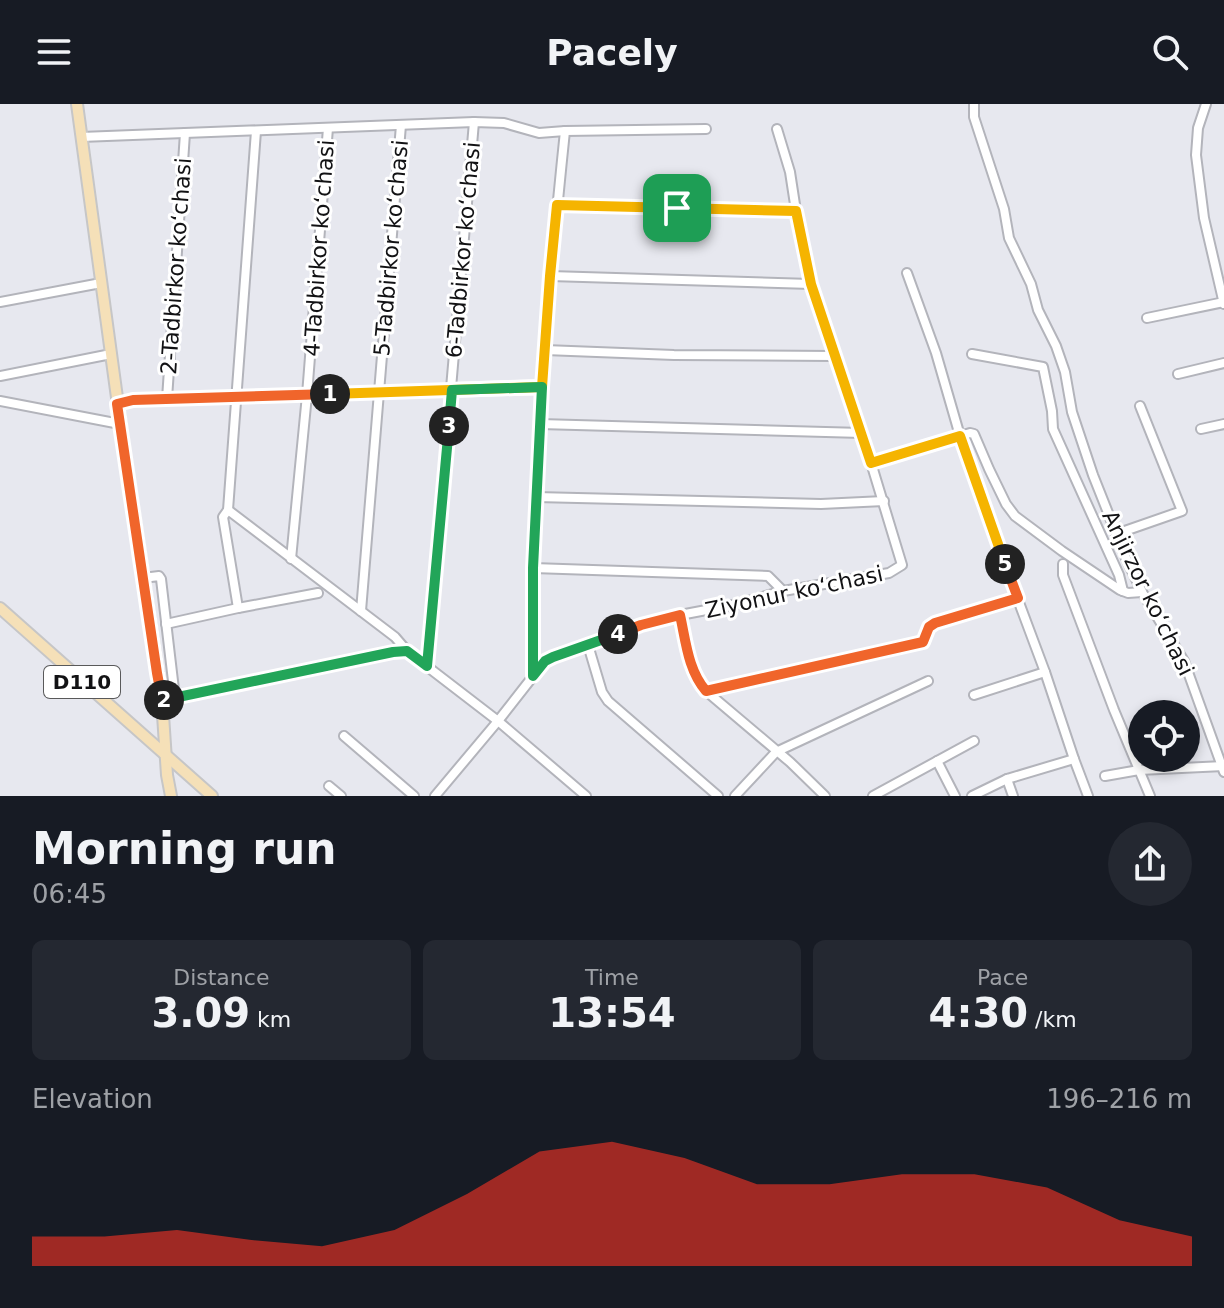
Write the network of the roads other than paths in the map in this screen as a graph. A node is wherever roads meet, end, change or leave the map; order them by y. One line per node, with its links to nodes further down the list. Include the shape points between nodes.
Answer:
1 (77, 104): 12 (main road)
2 (974, 104): 48 (street, Anjirzor koʻchasi, via 1009,238 1056,346 1080,440)
3 (1206, 104): 20 (street, via 1196,155)
4 (474, 122): 5 (street); 10 (street, via 504,123 539,133); 30 (street, 6-Tadbirkor koʻchasi)
5 (401, 125): 6 (street); 31 (street, 5-Tadbirkor koʻchasi)
6 (328, 128): 9 (street); 32 (street, 4-Tadbirkor koʻchasi)
7 (706, 129): 10 (street)
8 (777, 129): 14 (street, Ziyonur koʻchasi)
9 (256, 131): 11 (street); 33 (street)
10 (565, 131): 13 (street)
11 (185, 133): 12 (street); 34 (street, 2-Tadbirkor koʻchasi)
12 (81, 137): 17 (main road)
13 (557, 205): 14 (street); 16 (street)
14 (796, 211): 18 (street, Ziyonur koʻchasi)
15 (907, 273): 43 (street)
16 (550, 276): 18 (street); 22 (street)
17 (101, 283): 19 (street); 23 (main road)
18 (811, 284): 25 (street, Ziyonur koʻchasi)
19 (0, 302)
20 (1224, 302): 21 (street)
21 (1147, 318)
22 (545, 350): 25 (street); 29 (street)
23 (111, 354): 28 (street); 36 (main road)
24 (972, 354): 54 (street, via 1043,367 1053,429)
25 (834, 356): 42 (street, Ziyonur koʻchasi)
26 (1224, 363): 27 (street)
27 (1178, 374)
28 (0, 376)
29 (542, 387): 30 (street); 39 (street)
30 (452, 390): 31 (street); 65 (street, 6-Tadbirkor koʻchasi)
31 (379, 393): 32 (street); 60 (street, 5-Tadbirkor koʻchasi)
32 (307, 395): 33 (street); 49 (street, 4-Tadbirkor koʻchasi)
33 (235, 397): 34 (street); 47 (street)
34 (167, 399): 36 (street)
35 (0, 401): 38 (street)
36 (117, 404): 38 (main road)
37 (1140, 406): 48 (street, via 1182,511)
38 (120, 424): 52 (main road)
39 (540, 424): 42 (street); 45 (street)
40 (1224, 424): 41 (street)
41 (1201, 429)
42 (862, 433): 44 (street, Ziyonur koʻchasi)
43 (960, 436): 44 (street); 54 (street, via 974,434 1015,516); 57 (street)
44 (871, 463): 46 (street, Ziyonur koʻchasi)
45 (536, 497): 46 (street); 51 (street)
46 (884, 501): 53 (street, Ziyonur koʻchasi, via 902,565 889,573)
47 (228, 510): 49 (street); 59 (street, via 223,517)
48 (1116, 534): 55 (street, Anjirzor koʻchasi)
49 (291, 559): 60 (street)
50 (1063, 564): 76 (street)
51 (533, 568): 53 (street, via 768,576); 67 (street)
52 (151, 577): 62 (street, via 161,579); 72 (main road)
53 (783, 591): 61 (street, Ziyonur koʻchasi)
54 (1123, 591): 55 (street)
55 (1142, 592): 82 (street, Anjirzor koʻchasi, via 1184,661)
56 (318, 593): 59 (street)
57 (1018, 598): 66 (street); 69 (street, via 935,623 923,642)
58 (0, 608): 78 (main road, D110)
59 (238, 608): 62 (street)
60 (361, 611): 64 (street)
61 (680, 615): 63 (street, Ziyonur koʻchasi); 69 (street, via 692,668)
62 (166, 624): 71 (street)
63 (588, 645): 67 (street, Ziyonur koʻchasi, via 545,661); 94 (street, via 608,701)
64 (407, 651): 65 (street); 71 (street)
65 (427, 666): 73 (street)
66 (1045, 672): 70 (street); 79 (street)
67 (533, 676): 73 (street, Ziyonur koʻchasi)
68 (928, 681): 77 (street)
69 (706, 691): 77 (street)
70 (974, 695)
71 (175, 698): 72 (street)
72 (162, 700): 78 (main road)
73 (498, 721): 92 (street, Ziyonur koʻchasi); 93 (street)
74 (344, 736): 91 (street)
75 (974, 741): 80 (street)
76 (1128, 744)
77 (776, 752): 95 (street); 96 (street)
78 (166, 755): 88 (main road); 89 (main road, D110)
79 (1074, 759): 86 (street); 101 (street)
80 (937, 761): 97 (street); 98 (street)
81 (1200, 769): 82 (street, Anjirzor koʻchasi)
82 (1223, 769)
83 (1128, 772): 85 (street, Anjirzor koʻchasi)
84 (1140, 772): 102 (street)
85 (1105, 776)
86 (1007, 779): 99 (street); 100 (street)
87 (329, 786): 90 (street)
88 (171, 796)
89 (212, 796)
90 (341, 796)
91 (414, 796)
92 (435, 796)
93 (585, 796)
94 (718, 796)
95 (735, 796)
96 (825, 796)
97 (873, 796)
98 (955, 796)
99 (972, 796)
100 (1013, 796)
101 (1088, 796)
102 (1150, 796)

